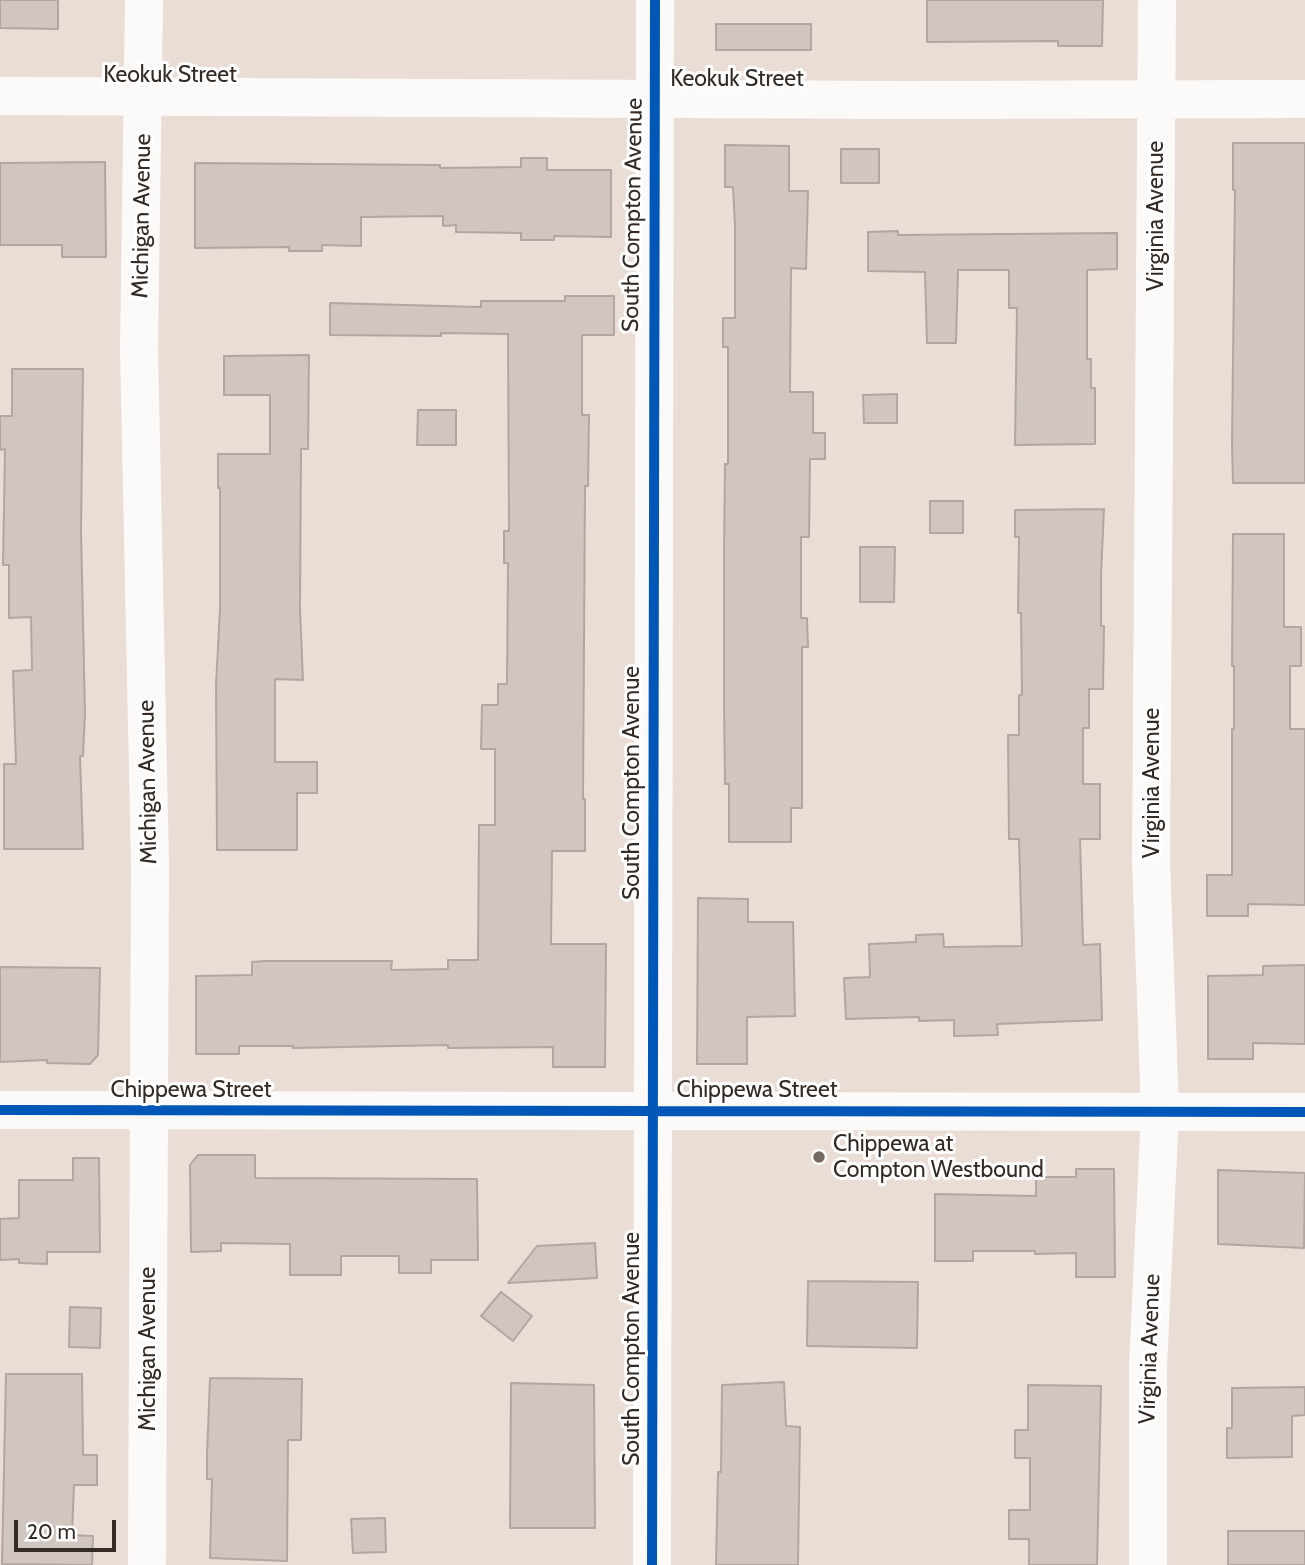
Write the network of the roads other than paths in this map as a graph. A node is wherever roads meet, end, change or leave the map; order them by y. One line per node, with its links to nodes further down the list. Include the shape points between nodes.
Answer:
1 (144, 0): 5 (street, Michigan Avenue)
2 (655, 0): 6 (street, South Compton Avenue)
3 (1157, 0): 8 (street, Virginia Avenue)
4 (0, 96): 5 (street, Keokuk Street)
5 (144, 96): 6 (street, Keokuk Street); 10 (street, Michigan Avenue, via 139,349 150,851)
6 (656, 99): 8 (street, Keokuk Street); 11 (street, South Compton Avenue, via 652,349)
7 (1305, 99): 8 (street, Keokuk Street)
8 (1157, 100): 12 (street, Virginia Avenue, via 1151,860)
9 (0, 1110): 10 (street, Chippewa Street)
10 (149, 1111): 11 (street, Chippewa Street); 14 (street, Michigan Avenue)
11 (654, 1111): 12 (street, Chippewa Street); 15 (street, South Compton Avenue)
12 (1160, 1111): 13 (street, Chippewa Street); 16 (street, Virginia Avenue, via 1148,1366)
13 (1305, 1112)
14 (147, 1565)
15 (652, 1565)
16 (1148, 1565)

